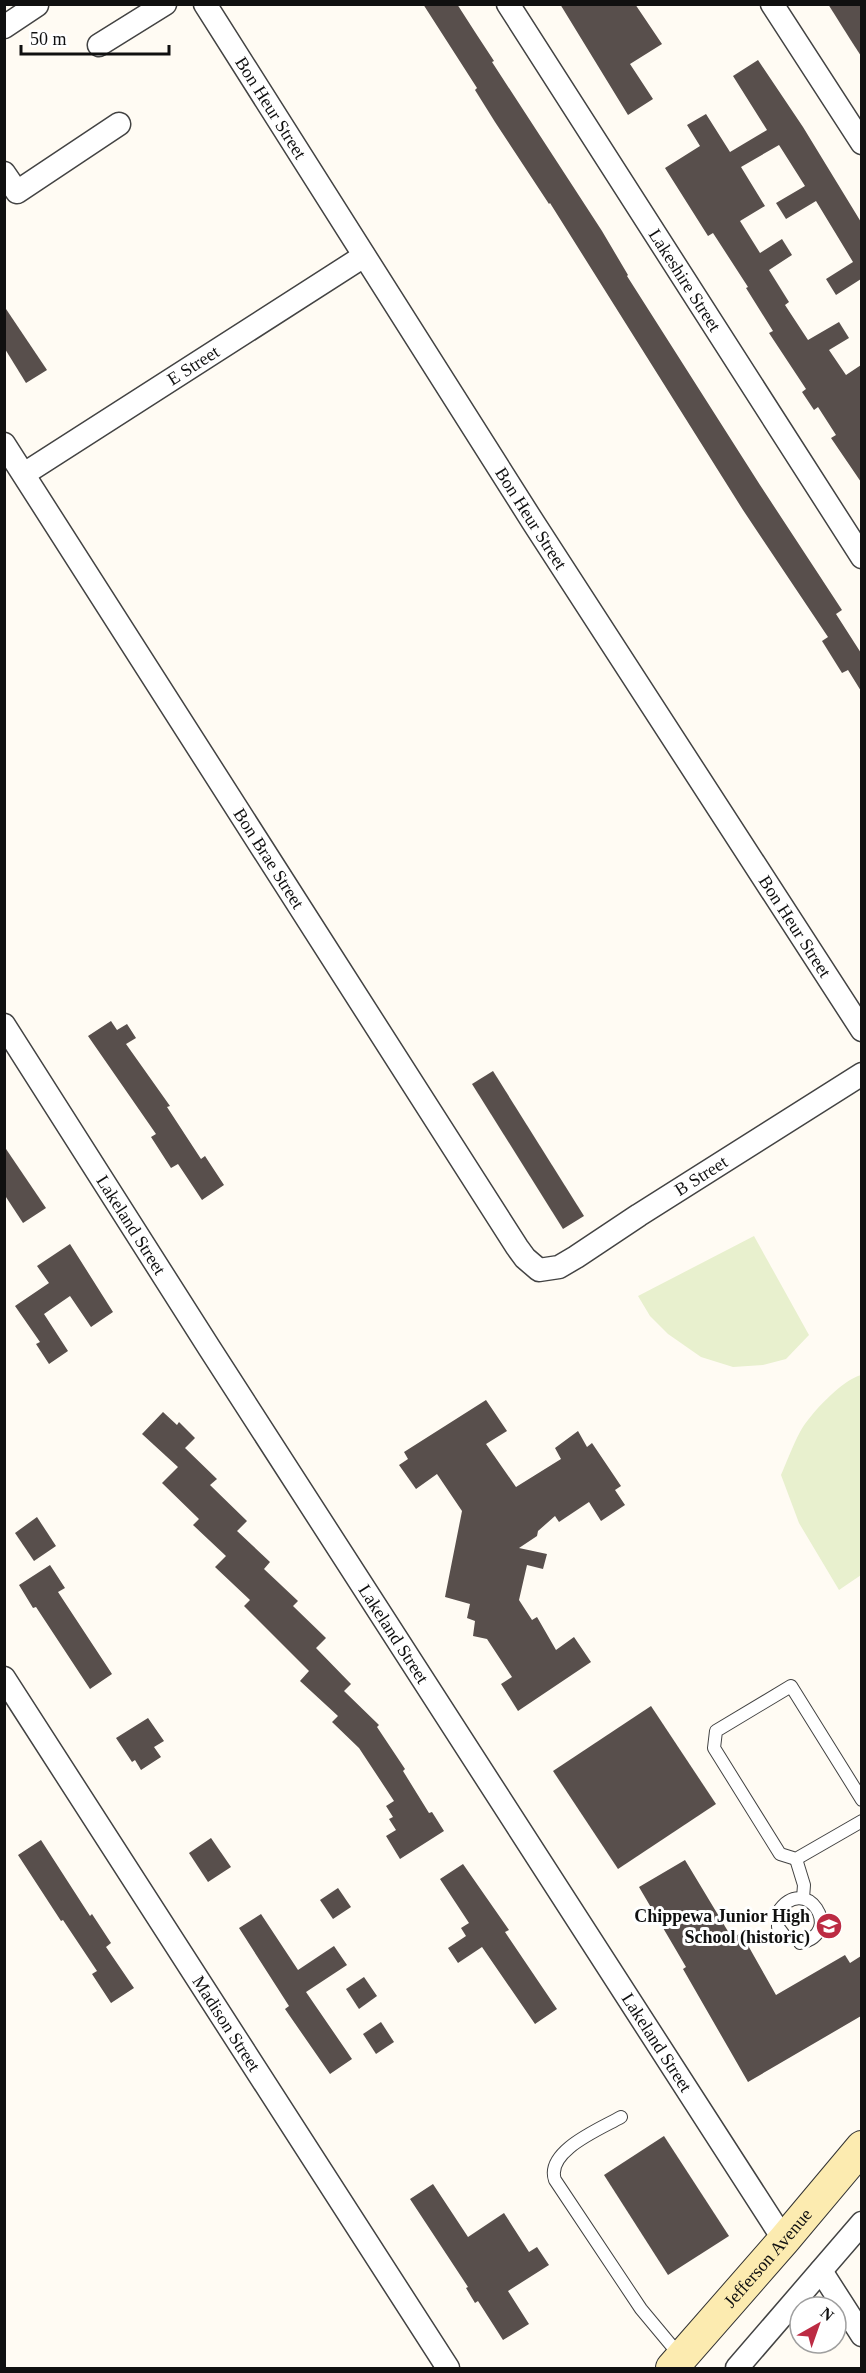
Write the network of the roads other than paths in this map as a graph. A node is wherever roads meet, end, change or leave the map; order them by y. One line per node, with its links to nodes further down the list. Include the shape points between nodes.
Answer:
1 (165, 4): 7 (street)
2 (205, 4): 11 (street, Bon Heur Street)
3 (508, 4): 14 (street, Lakeshire Street)
4 (772, 4): 9 (street)
5 (37, 5): 6 (street)
6 (4, 27)
7 (99, 45)
8 (119, 124): 10 (street, via 17,192)
9 (861, 143)
10 (4, 173)
11 (363, 255): 13 (street, E Street); 15 (street, Bon Heur Street, via 713,803)
12 (4, 444): 13 (street, Bon Brae Street)
13 (24, 474): 18 (street, Bon Brae Street, via 517,1247)
14 (861, 557)
15 (860, 1022)
16 (4, 1025): 30 (street, Lakeland Street)
17 (861, 1074): 18 (street, B Street, via 560,1267)
18 (539, 1270)
19 (4, 1678): 34 (street, Madison Street)
20 (858, 1785): 21 (lane); 23 (lane, via 791,1686 716,1731 714,1748 780,1854)
21 (861, 1800)
22 (861, 1821): 23 (lane)
23 (796, 1859): 24 (lane, via 804,1885)
24 (803, 1898): 25 (lane, via 788,1901 778,1912 778,1927); 26 (lane, via 819,1911 821,1925 814,1937)
25 (787, 1939)
26 (800, 1943)
27 (621, 2116): 33 (lane, via 567,2148 552,2172)
28 (861, 2147): 30 (main road, Jefferson Avenue)
29 (861, 2223): 31 (street)
30 (784, 2240): 33 (main road, Jefferson Avenue)
31 (821, 2271): 32 (street); 35 (street)
32 (861, 2335)
33 (677, 2363)
34 (448, 2368)
35 (737, 2368)

